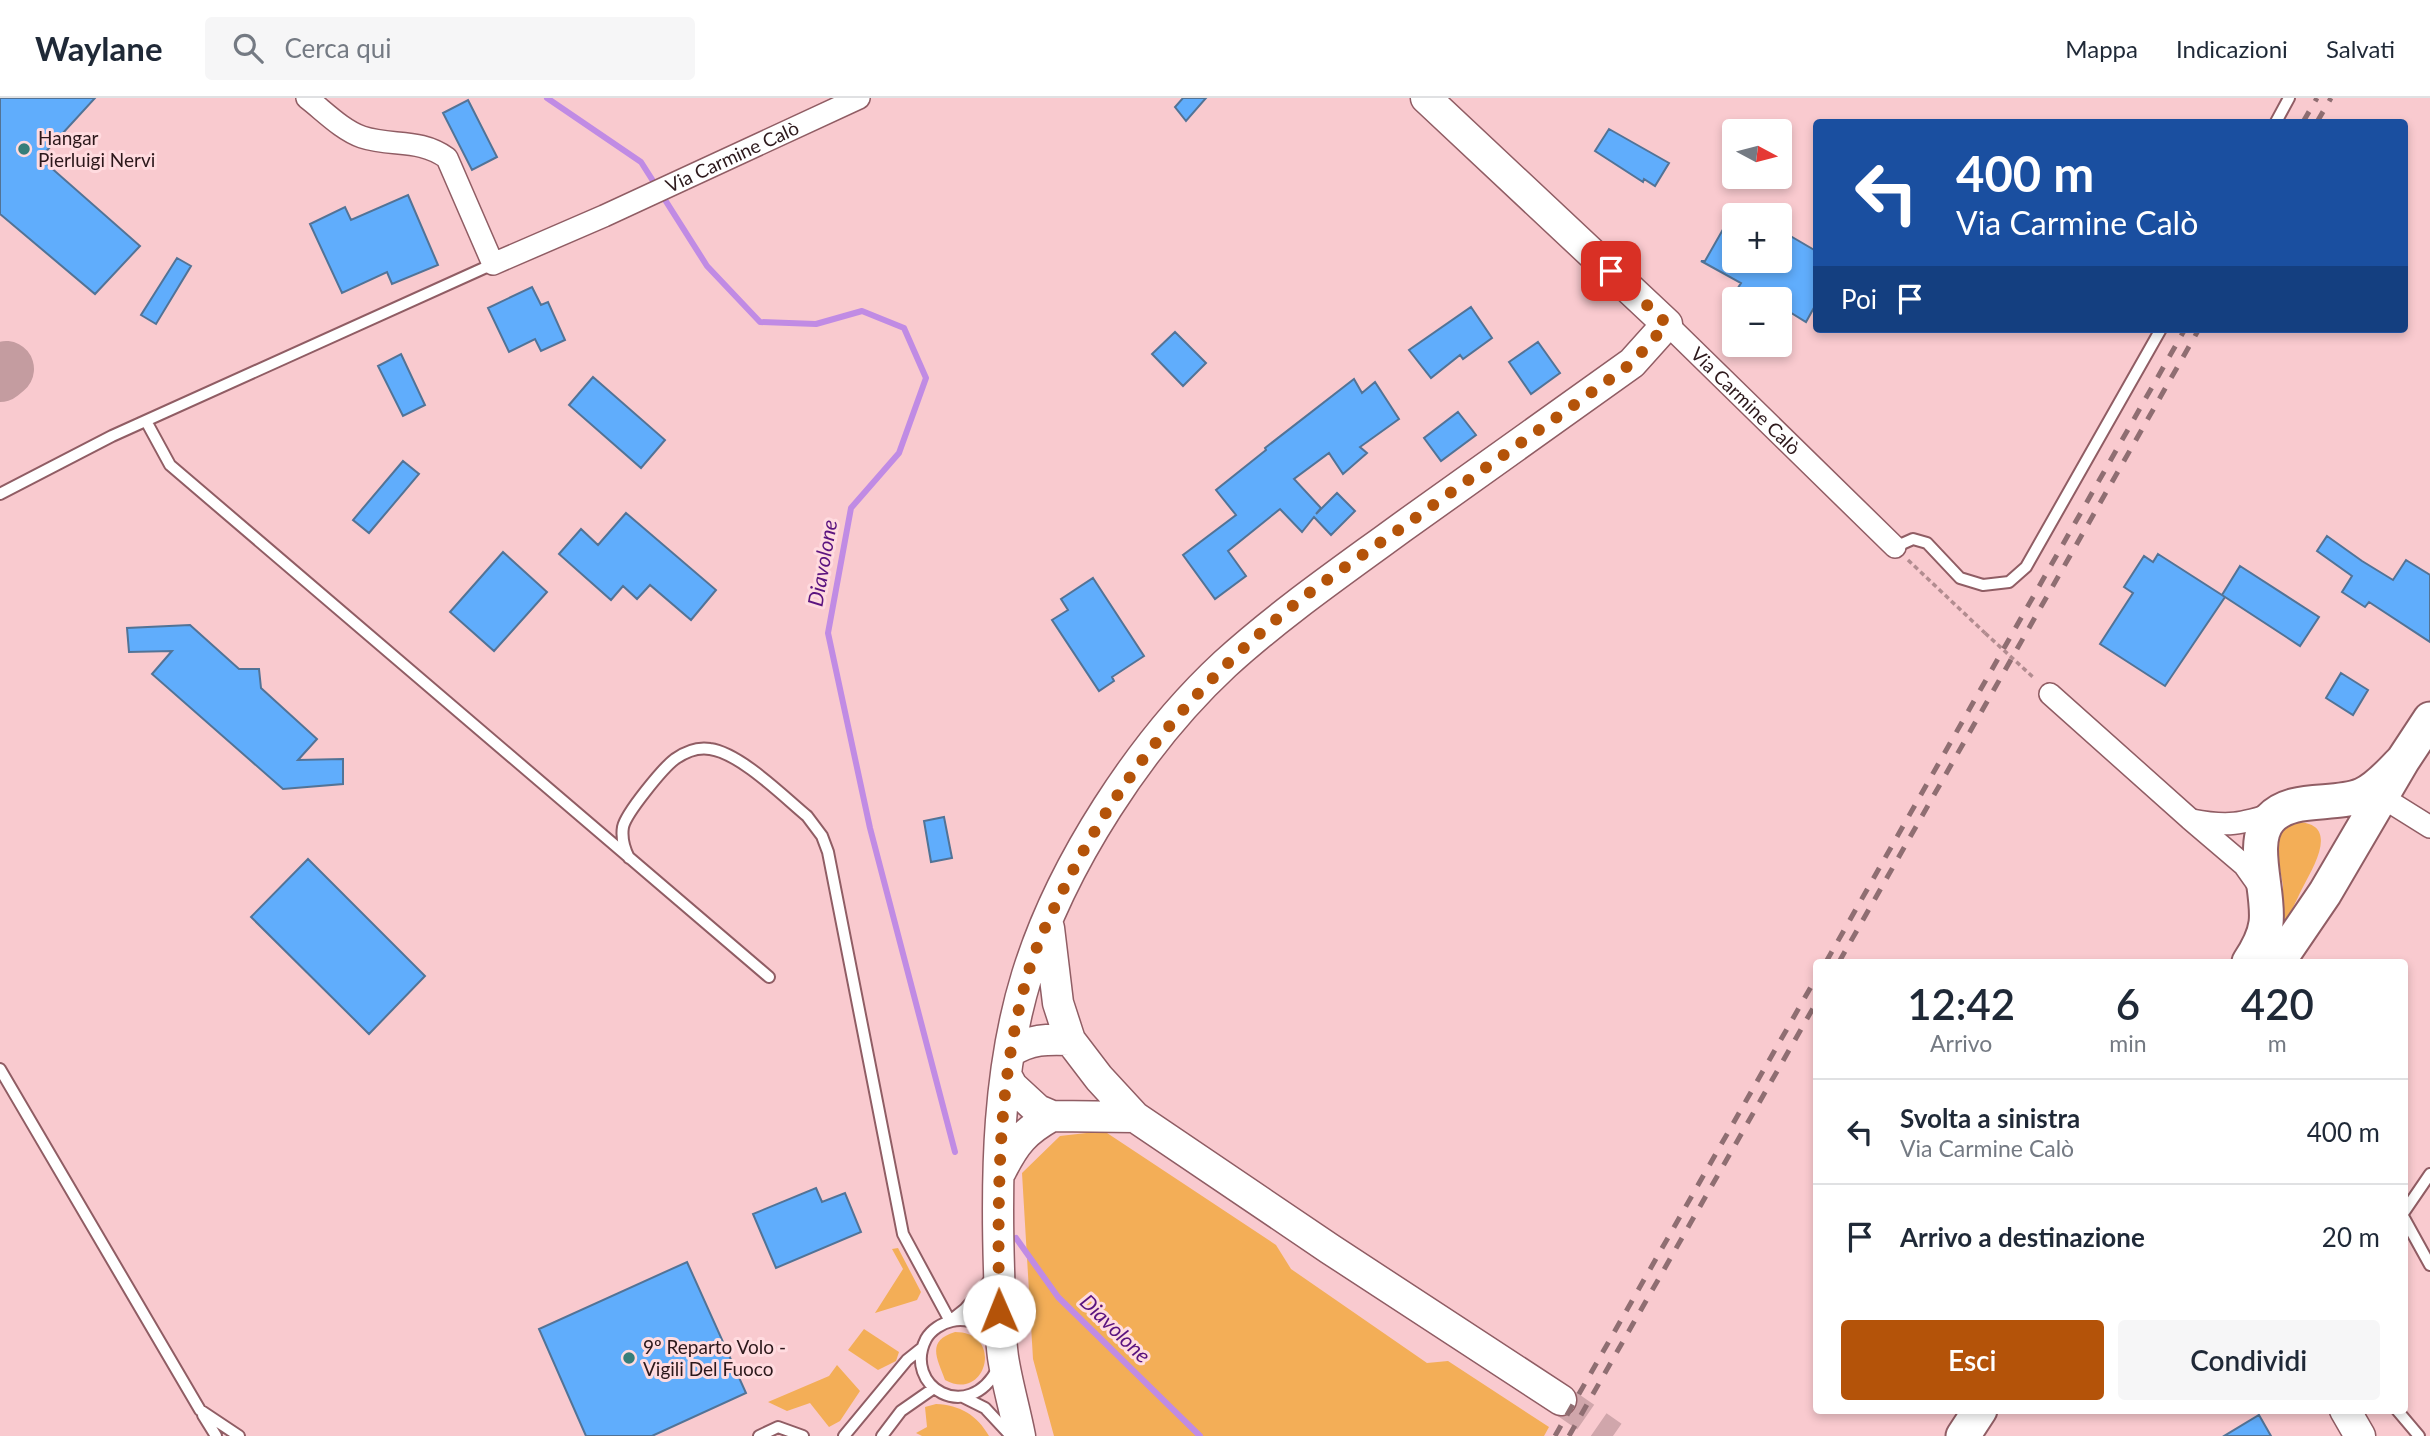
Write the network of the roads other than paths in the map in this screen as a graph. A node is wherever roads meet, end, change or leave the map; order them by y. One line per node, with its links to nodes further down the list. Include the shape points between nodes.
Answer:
1 (307, 98): 6 (street, via 359,136 418,144 447,158)
2 (859, 98): 6 (street, Via Carmine Calò)
3 (1426, 98): 7 (street, Via Carmine Calò)
4 (2289, 98): 5 (lane)
5 (2278, 119)
6 (494, 264): 9 (lane)
7 (1667, 324): 11 (street, Via Carmine Calò); 21 (street, via 1632,363 1286,611 1222,666 1126,779 1088,839)
8 (2159, 333): 11 (lane, via 2026,567 2010,582 1983,585 1960,578 1927,543 1913,540)
9 (146, 421): 10 (lane); 19 (lane, via 170,465)
10 (0, 494)
11 (1895, 547)
12 (2050, 694): 17 (street)
13 (2430, 719): 14 (main road)
14 (2403, 760): 15 (main road); 16 (main road, via 2363,794)
15 (2382, 797): 18 (street); 22 (main road)
16 (2284, 810): 17 (street, via 2233,825); 20 (main road, via 2268,821 2260,841); 22 (main road, via 2316,810 2327,817 2338,839 2333,865)
17 (2190, 819): 20 (street, via 2244,865)
18 (2430, 827)
19 (629, 858): 25 (lane); 37 (lane, via 622,840 629,811 673,761 698,749 738,760 815,825 828,852 903,1234)
20 (2266, 898): 23 (main road, via 2263,936)
21 (1048, 921): 26 (street, via 1058,1003); 27 (street, via 1028,974)
22 (2299, 932): 24 (main road)
23 (2251, 959)
24 (2280, 959)
25 (769, 977)
26 (1070, 1040): 27 (street, via 1023,1044); 30 (street)
27 (1008, 1064): 29 (street, via 1012,1086 1038,1110); 32 (street)
28 (0, 1069): 43 (lane)
29 (1052, 1115): 30 (street); 32 (street, via 1030,1128 1012,1149)
30 (1135, 1117): 42 (street)
31 (2430, 1174): 33 (lane)
32 (998, 1178): 36 (street)
33 (2408, 1206)
34 (2408, 1225): 35 (lane)
35 (2430, 1265)
36 (999, 1269): 37 (lane); 39 (street)
37 (950, 1321): 38 (lane, via 938,1326); 39 (lane, via 976,1323)
38 (922, 1348): 40 (lane, via 924,1373); 52 (lane)
39 (1003, 1356): 41 (lane, via 985,1388); 55 (street)
40 (934, 1388): 41 (lane); 53 (lane, via 901,1411)
41 (963, 1397): 54 (lane, via 985,1408)
42 (1561, 1400)
43 (200, 1410): 48 (lane); 49 (lane)
44 (1951, 1414): 56 (main road)
45 (1977, 1414): 57 (main road)
46 (2347, 1414): 58 (street)
47 (2400, 1414): 59 (lane)
48 (216, 1436)
49 (239, 1436)
50 (759, 1436): 51 (lane, via 778,1427)
51 (803, 1436)
52 (844, 1436)
53 (882, 1436)
54 (1011, 1436)
55 (1020, 1436)
56 (1937, 1436)
57 (1963, 1436)
58 (2360, 1436)
59 (2419, 1436)

